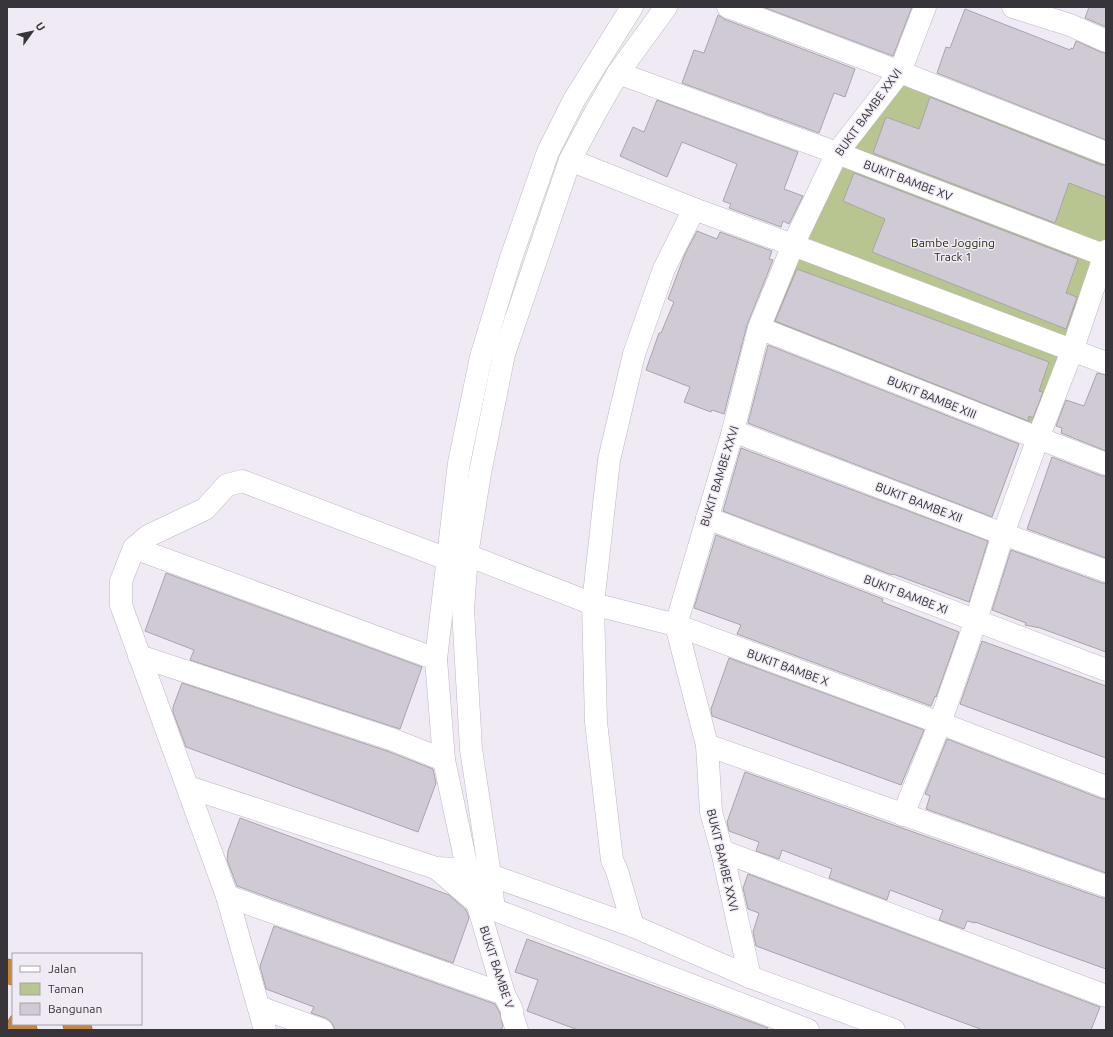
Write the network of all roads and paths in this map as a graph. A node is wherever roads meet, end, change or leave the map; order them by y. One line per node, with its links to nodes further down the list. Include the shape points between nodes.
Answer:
1 (632, 7): 25 (street, via 574,100 548,152 511,258 481,357 458,463)
2 (666, 7): 9 (street)
3 (728, 7): 8 (street)
4 (925, 7): 8 (street, BUKIT BAMBE XXVI)
5 (1013, 7): 6 (street)
6 (1073, 16): 7 (street)
7 (1106, 41)
8 (900, 72): 10 (street, BUKIT BAMBE XXVI); 11 (street)
9 (618, 73): 10 (street, BUKIT BAMBE XV); 12 (street)
10 (837, 153): 14 (street, BUKIT BAMBE XXVI); 15 (street, BUKIT BAMBE XV)
11 (1106, 153)
12 (570, 160): 13 (street); 25 (street, via 504,354 480,473)
13 (694, 209): 14 (street); 27 (street, via 664,269 634,354 609,460)
14 (793, 245): 16 (street, BUKIT BAMBE XXVI); 17 (street)
15 (1105, 254): 17 (street)
16 (759, 328): 19 (street, BUKIT BAMBE XXVI); 20 (street, BUKIT BAMBE XIII)
17 (1072, 351): 18 (street); 20 (street)
18 (1106, 363)
19 (733, 431): 22 (street, BUKIT BAMBE XXVI); 23 (street, BUKIT BAMBE XII)
20 (1038, 438): 21 (street, BUKIT BAMBE XIII); 23 (street)
21 (1106, 464)
22 (707, 518): 28 (street, BUKIT BAMBE XI); 29 (street, BUKIT BAMBE XXVI)
23 (1003, 534): 26 (street, BUKIT BAMBE XII); 28 (street)
24 (134, 548): 25 (street, BUKIT BAMBE X, via 148,536 205,509 227,484 242,481); 30 (street, via 121,581 121,605); 31 (street)
25 (457, 557): 27 (street, BUKIT BAMBE X); 31 (street); 42 (street, via 463,609 471,749)
26 (1106, 571)
27 (593, 604): 29 (street, BUKIT BAMBE X); 46 (street, via 596,722 610,845 612,860)
28 (976, 620): 32 (street, BUKIT BAMBE XI); 33 (street)
29 (676, 625): 33 (street, BUKIT BAMBE X); 34 (street, BUKIT BAMBE XXVI)
30 (139, 656): 35 (street, via 391,739); 36 (street)
31 (436, 659): 35 (street)
32 (1106, 670)
33 (940, 723): 37 (street, BUKIT BAMBE X); 38 (street)
34 (707, 745): 38 (street); 39 (street, BUKIT BAMBE XXVI, via 711,812)
35 (444, 760): 41 (street)
36 (188, 787): 40 (street); 44 (street)
37 (1106, 787)
38 (904, 815): 43 (street)
39 (722, 851): 47 (street, BUKIT BAMBE XXVI); 49 (street)
40 (436, 868): 41 (street); 45 (street)
41 (467, 868): 42 (street); 45 (street)
42 (490, 875): 45 (street); 46 (street)
43 (1106, 886)
44 (227, 896): 48 (street); 50 (street)
45 (485, 906): 48 (street, BUKIT BAMBE V); 54 (street)
46 (633, 926): 47 (street)
47 (750, 978): 55 (street)
48 (504, 994): 53 (street, BUKIT BAMBE V, via 512,1010)
49 (1106, 996)
50 (259, 1007): 51 (street); 52 (street)
51 (264, 1030)
52 (322, 1030)
53 (517, 1030)
54 (808, 1030)
55 (894, 1030)

